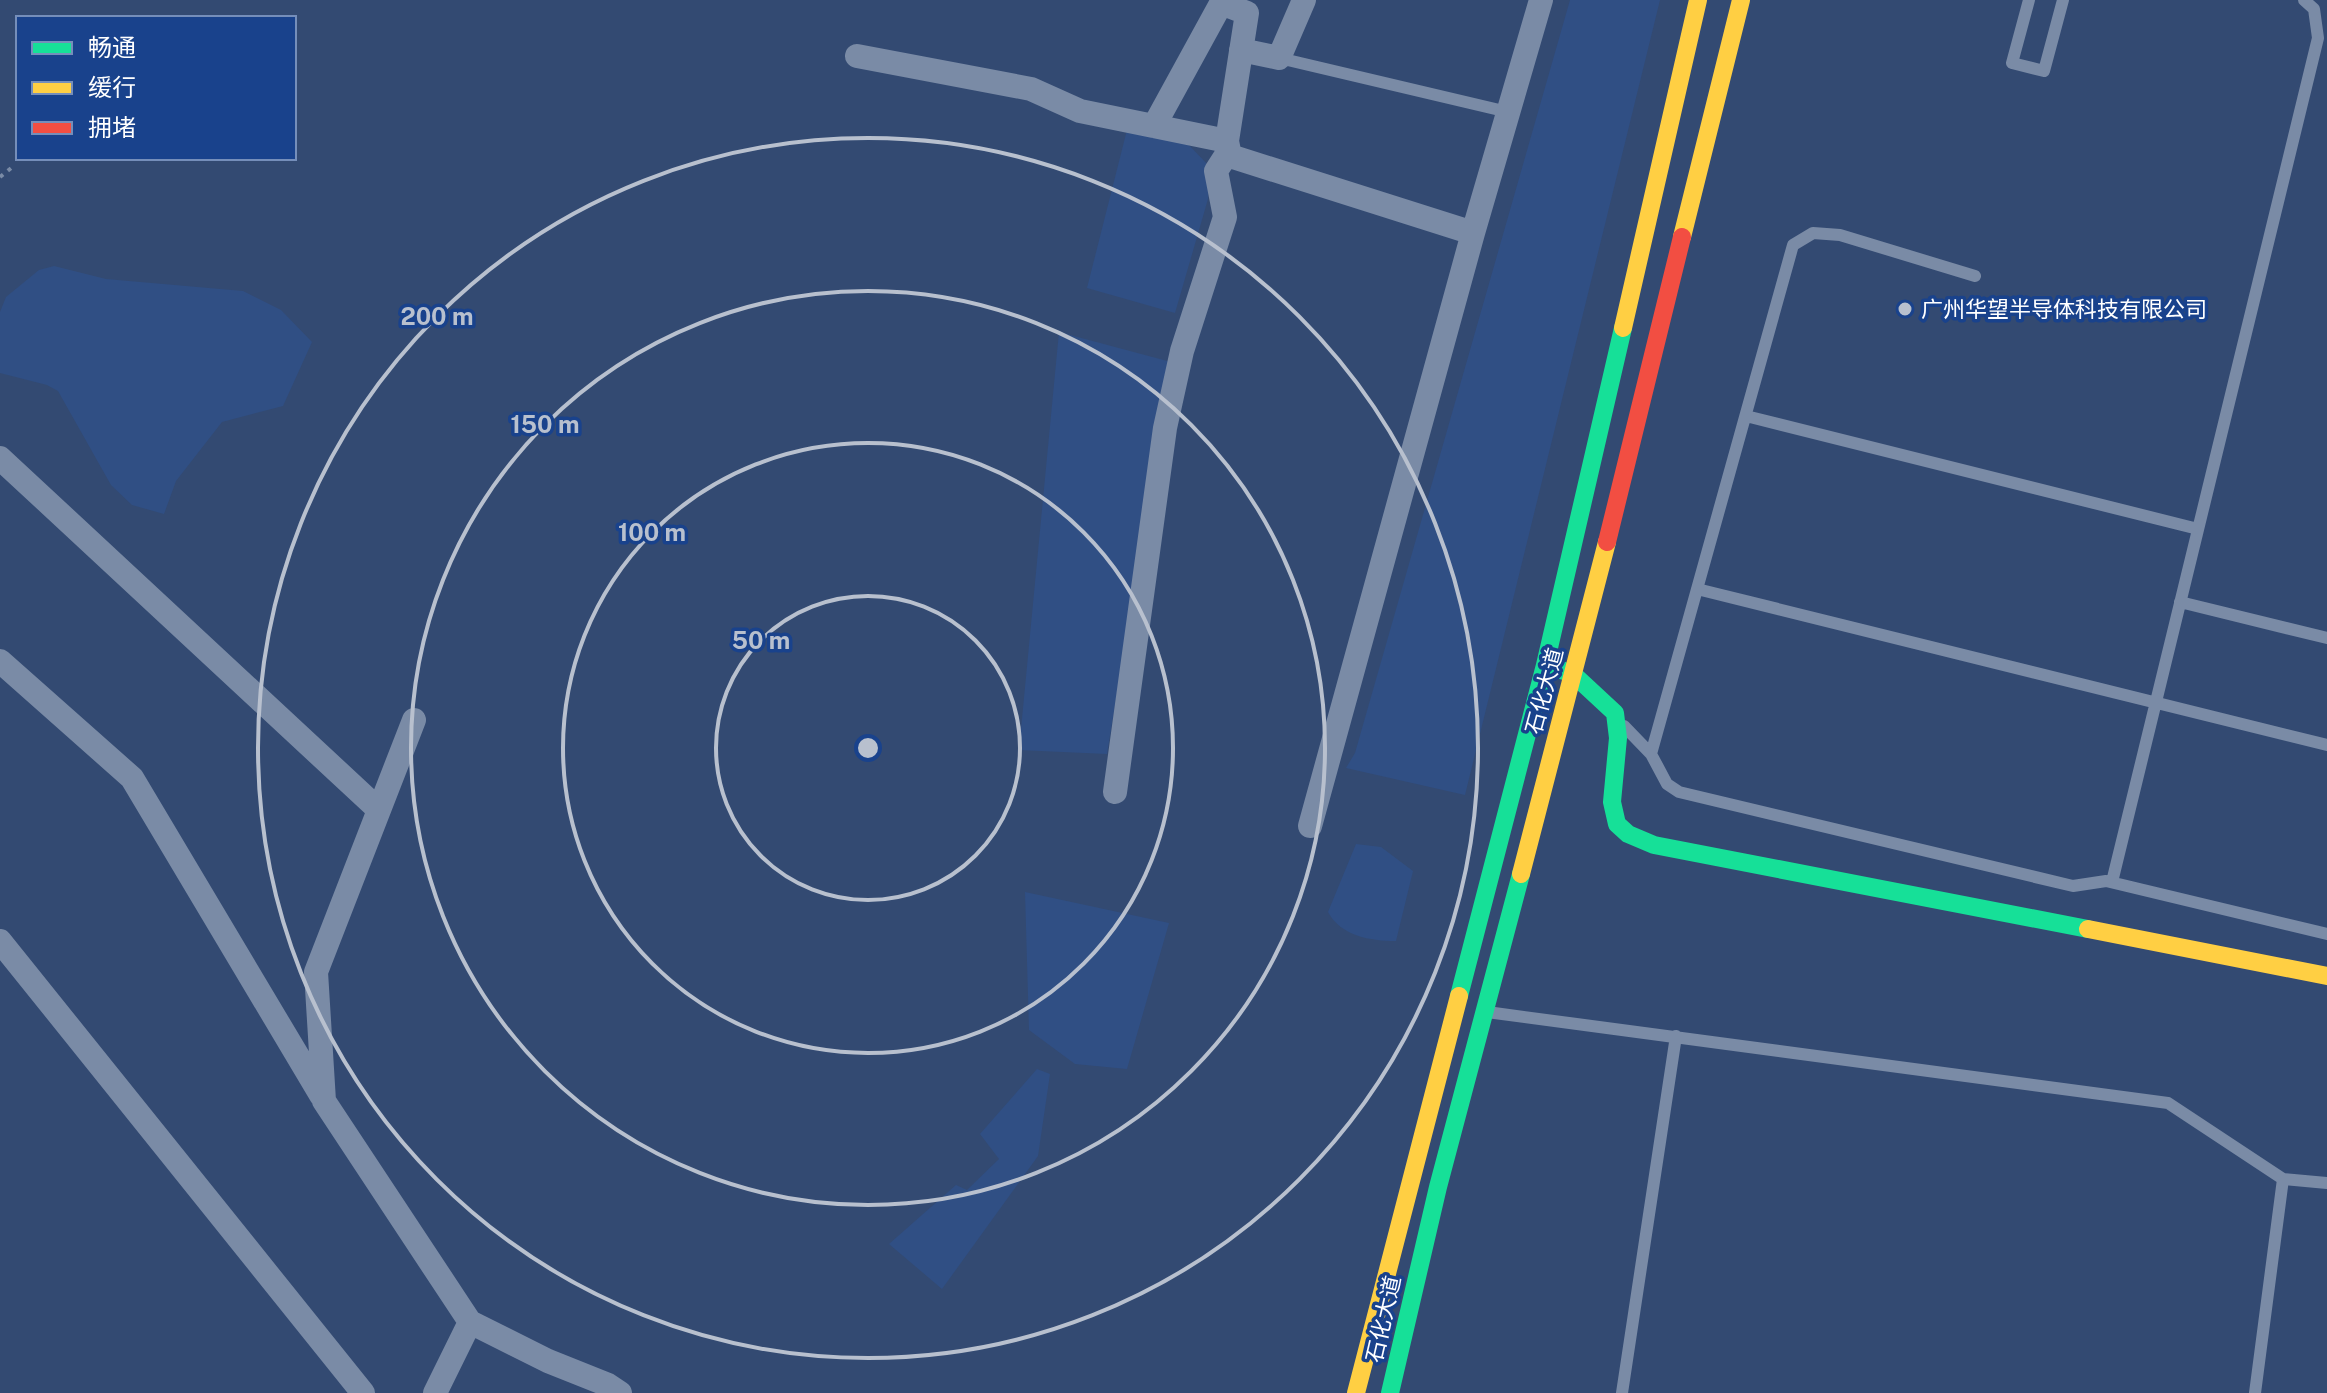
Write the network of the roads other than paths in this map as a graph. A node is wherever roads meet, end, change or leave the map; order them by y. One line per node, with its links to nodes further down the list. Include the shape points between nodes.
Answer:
1 (1304, 0): 11 (street)
2 (1541, 0): 12 (street)
3 (1698, 0): 24 (main road, 石化大道)
4 (1741, 0): 25 (main road, 石化大道)
5 (2029, 0): 6 (lane, via 2012,63 2044,71)
6 (2063, 0)
7 (2304, 0): 19 (lane, via 2314,9 2318,38)
8 (1222, 1): 9 (street, via 1247,13); 13 (street)
9 (1241, 50): 11 (street); 14 (street)
10 (857, 56): 13 (street, via 1031,89 1080,111)
11 (1279, 58): 12 (lane)
12 (1508, 112): 15 (street)
13 (1154, 126): 14 (street)
14 (1229, 148): 15 (street); 31 (street, via 1216,171 1225,217 1182,351 1165,428)
15 (1473, 233): 33 (street)
16 (1975, 276): 17 (lane, via 1840,235 1813,233 1793,245)
17 (1746, 416): 19 (lane); 20 (lane)
18 (0, 458): 32 (street)
19 (2198, 529): 21 (lane)
20 (1697, 589): 26 (lane); 30 (lane)
21 (2180, 602): 22 (lane); 26 (lane)
22 (2327, 638)
23 (0, 661): 40 (street, via 132,778)
24 (1545, 665): 25 (main road); 47 (main road, 石化大道)
25 (1573, 674): 28 (main road, via 1615,713); 38 (main road, 石化大道)
26 (2156, 702): 29 (lane); 34 (lane)
27 (414, 720): 32 (street)
28 (1616, 721): 30 (lane); 37 (main road, via 1612,802 1617,824 1654,845)
29 (2327, 745)
30 (1651, 754): 34 (lane, via 1667,784 1679,792 2073,886)
31 (1115, 792)
32 (379, 810): 40 (street, via 316,972)
33 (1310, 826)
34 (2112, 882): 35 (lane)
35 (2327, 934)
36 (0, 941): 44 (street)
37 (2327, 976)
38 (1484, 1011): 39 (lane); 48 (main road, 石化大道)
39 (1676, 1036): 41 (lane, via 2168,1103); 49 (lane)
40 (324, 1101): 43 (street)
41 (2283, 1179): 42 (lane); 50 (lane)
42 (2327, 1183)
43 (470, 1322): 45 (street); 46 (street)
44 (363, 1393)
45 (435, 1393)
46 (620, 1393)
47 (1356, 1393)
48 (1390, 1393)
49 (1622, 1393)
50 (2255, 1393)

